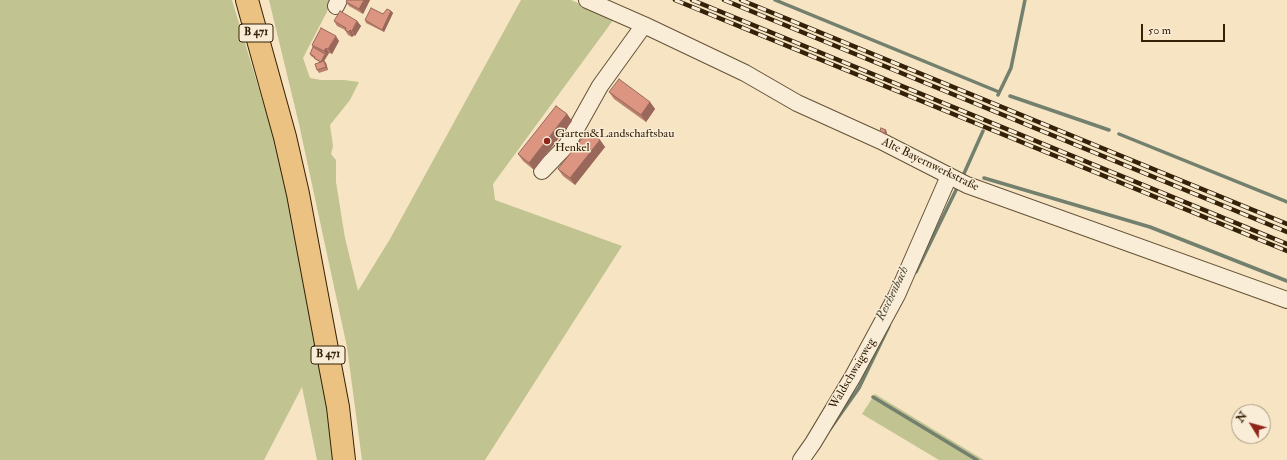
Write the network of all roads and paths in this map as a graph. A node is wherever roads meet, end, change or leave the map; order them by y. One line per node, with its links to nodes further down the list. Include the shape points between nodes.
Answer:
1 (247, 0): 7 (highway, B 471, via 298,194 334,386)
2 (587, 0): 3 (street, Alte Bayernwerkstraße)
3 (644, 25): 4 (street, via 600,86 567,145); 5 (street, Alte Bayernwerkstraße, via 745,73 797,103 881,141)
4 (542, 171)
5 (957, 180): 6 (street, Alte Bayernwerkstraße); 8 (street, Waldschwaigweg, via 852,378)
6 (1287, 300)
7 (344, 460)
8 (801, 460)

